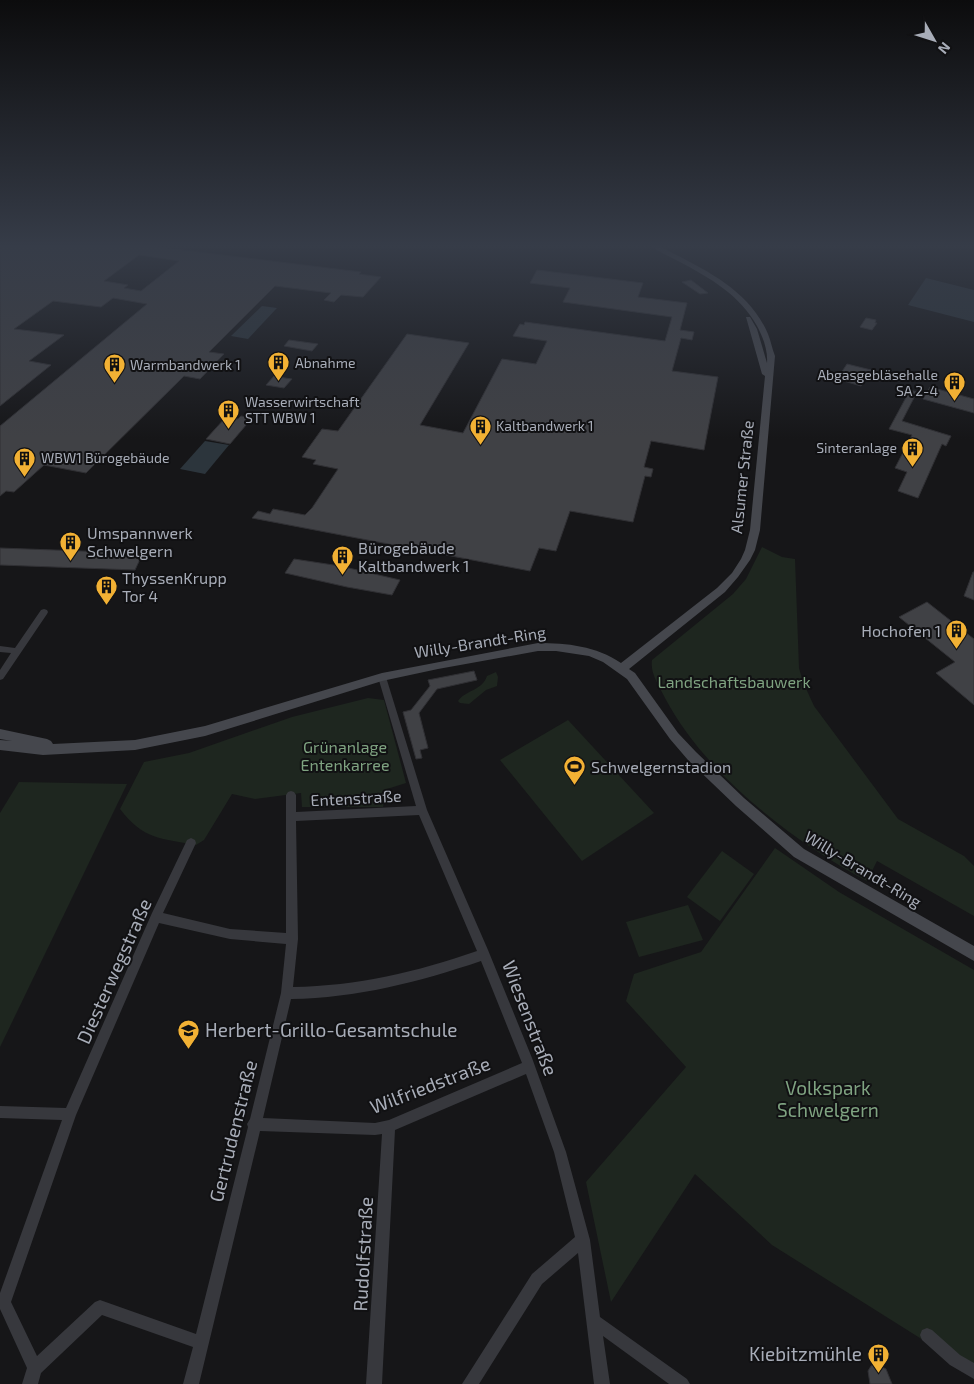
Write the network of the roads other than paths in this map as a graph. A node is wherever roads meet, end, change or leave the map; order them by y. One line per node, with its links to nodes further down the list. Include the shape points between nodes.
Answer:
1 (750, 310): 5 (street, Alsumer Straße, via 769,344 771,356 758,506 750,550 735,575 721,590)
2 (44, 612): 4 (street)
3 (0, 649): 4 (street)
4 (18, 650): 6 (street)
5 (622, 668): 7 (street, Willy-Brandt-Ring, via 590,652 538,647); 18 (street, Willy-Brandt-Ring, via 639,684 674,736 692,756 799,853)
6 (0, 677)
7 (382, 677): 10 (street, Willy-Brandt-Ring, via 213,729 166,740); 12 (street, Wiesenstraße)
8 (0, 734): 10 (street, Willy-Brandt-Ring)
9 (0, 744): 10 (street, Willy-Brandt-Ring, via 43,750)
10 (70, 748)
11 (291, 795): 13 (street, Gertrudenstraße)
12 (422, 810): 13 (street, Entenstraße); 17 (street, Wiesenstraße)
13 (291, 817): 16 (street, Gertrudenstraße)
14 (191, 843): 15 (street, Diesterwegstraße)
15 (156, 917): 16 (street, via 230,934); 22 (street, Diesterwegstraße)
16 (292, 939): 19 (street, Gertrudenstraße)
17 (484, 954): 19 (street, via 387,983 316,993); 20 (street, Wiesenstraße)
18 (974, 954)
19 (287, 993): 23 (street, Gertrudenstraße)
20 (529, 1066): 24 (street, Wilfriedstraße); 25 (street, Wiesenstraße, via 560,1152)
21 (0, 1112): 22 (street)
22 (70, 1114): 30 (street, via 4,1302)
23 (253, 1124): 24 (street, Wilfriedstraße, via 375,1129); 29 (street, Gertrudenstraße)
24 (389, 1126): 34 (street, Rudolfstraße)
25 (583, 1240): 27 (street, Wiesenstraße); 35 (street, via 537,1279)
26 (100, 1307): 29 (street); 30 (street)
27 (594, 1321): 36 (street, Wiesenstraße); 37 (street)
28 (927, 1336): 31 (street)
29 (201, 1343): 33 (street, Gertrudenstraße)
30 (35, 1368): 32 (street)
31 (974, 1372)
32 (30, 1384)
33 (191, 1384)
34 (374, 1384)
35 (470, 1384)
36 (602, 1384)
37 (682, 1384)

